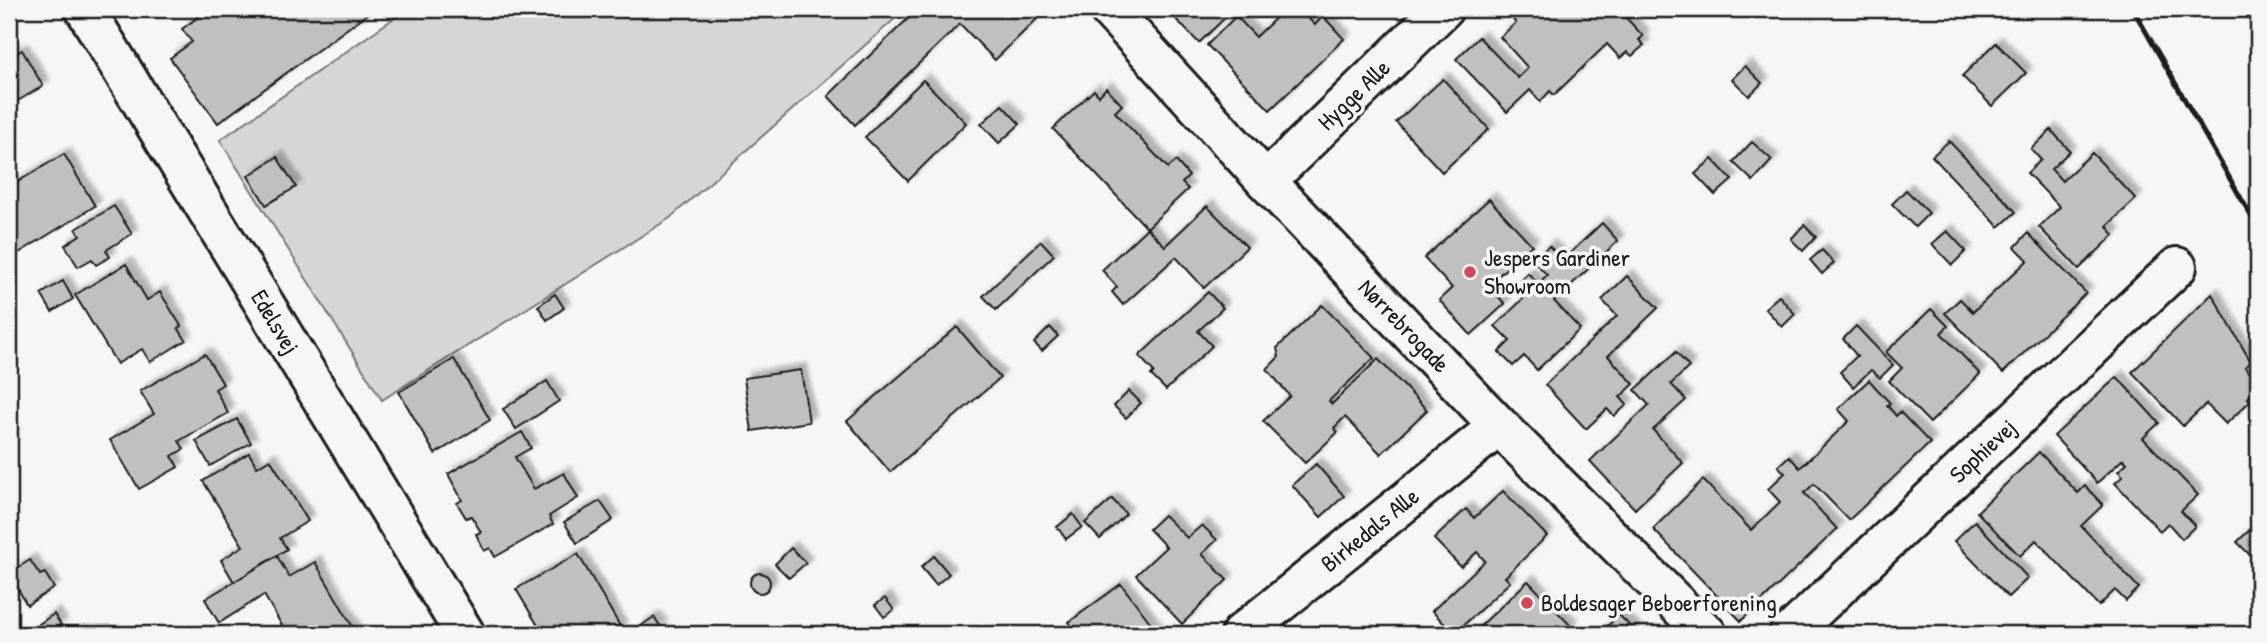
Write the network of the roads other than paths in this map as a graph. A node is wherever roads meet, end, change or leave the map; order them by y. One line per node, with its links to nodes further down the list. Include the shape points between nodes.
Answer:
1 (85, 9): 7 (street, Edelsvej)
2 (1109, 9): 4 (street, Nørrebrogade)
3 (1443, 9): 4 (street, Hygge Alle)
4 (1266, 181): 6 (street, Nørrebrogade)
5 (2177, 267): 10 (street, Sophievej)
6 (1499, 426): 8 (street, Birkedals Alle); 9 (street, Nørrebrogade)
7 (465, 634)
8 (1241, 634)
9 (1707, 634)
10 (1789, 634)

